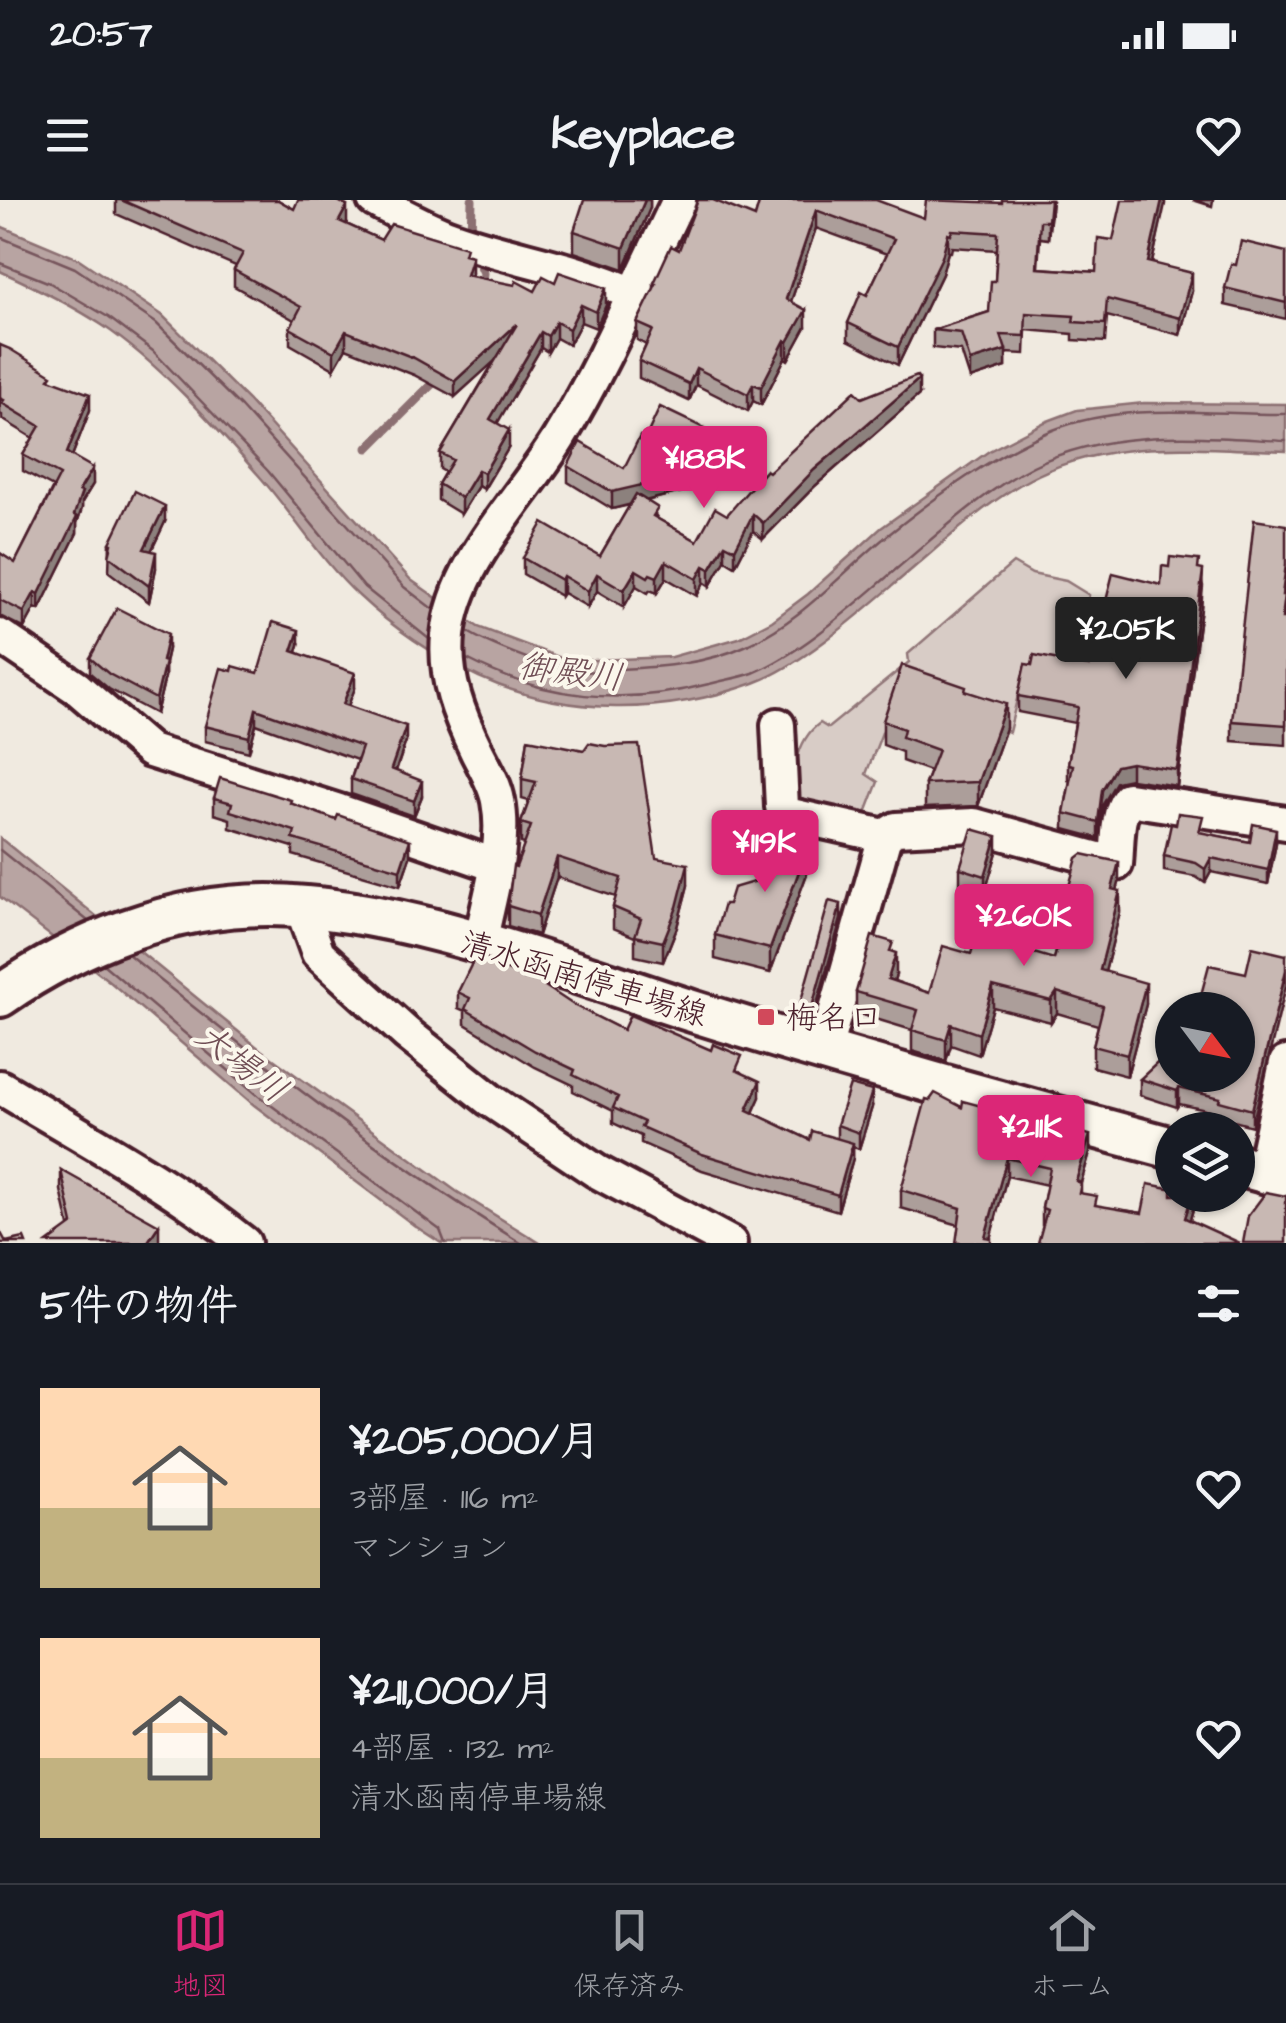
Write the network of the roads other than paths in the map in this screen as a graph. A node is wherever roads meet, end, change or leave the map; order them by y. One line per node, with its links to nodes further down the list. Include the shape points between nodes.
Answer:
1 (374, 200): 3 (street, via 423,226)
2 (679, 200): 3 (street)
3 (632, 294): 8 (street, via 558,440 466,573 452,608 454,702 499,804)
4 (0, 636): 8 (street, via 77,688 150,751)
5 (778, 726): 7 (street, via 786,814)
6 (1286, 824): 7 (street, via 1128,799 1116,864 974,824 896,829)
7 (884, 836): 12 (street)
8 (494, 866): 10 (street)
9 (301, 906): 10 (main road, 清水函南停車場線, via 367,914); 11 (main road, 清水函南停車場線, via 248,906 135,926 80,948); 18 (street, via 318,953 490,1100 596,1171)
10 (480, 944): 12 (main road, 清水函南停車場線)
11 (0, 996)
12 (824, 1052): 15 (main road, 清水函南停車場線)
13 (1286, 1063): 16 (street)
14 (0, 1087): 17 (street, via 158,1180)
15 (1155, 1143)
16 (1262, 1172)
17 (244, 1243)
18 (730, 1243)

